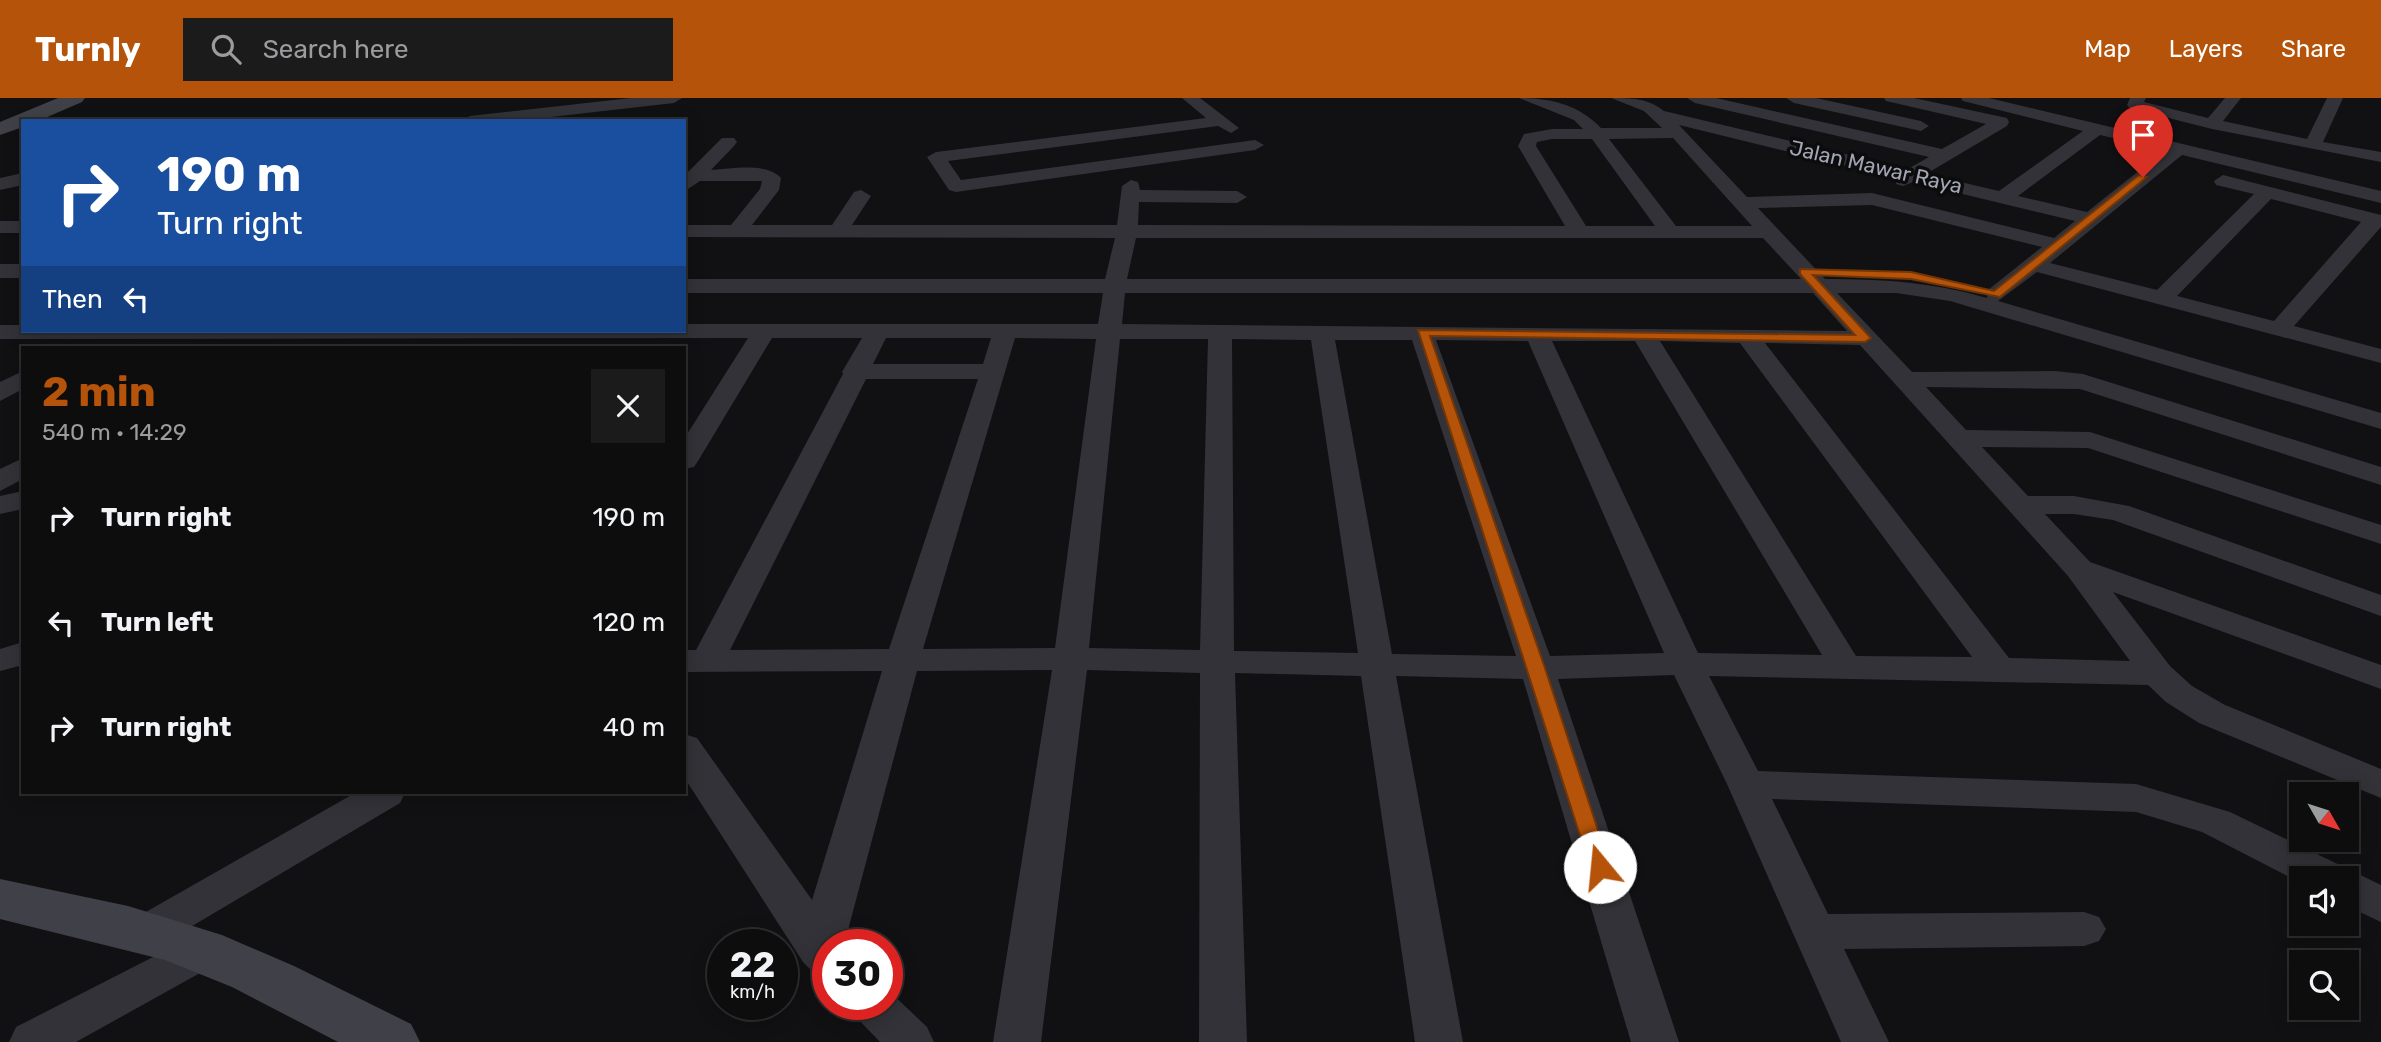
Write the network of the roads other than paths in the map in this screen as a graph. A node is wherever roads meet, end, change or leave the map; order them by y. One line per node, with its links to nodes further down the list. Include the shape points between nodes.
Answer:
1 (75, 98): 16 (main road)
2 (674, 98): 13 (street)
3 (1190, 98): 19 (street)
4 (1527, 98): 24 (street, via 1580,116)
5 (1619, 98): 15 (street)
6 (1695, 98): 29 (street)
7 (1794, 98): 25 (street)
8 (1892, 98): 20 (street)
9 (1969, 98): 14 (street)
10 (2138, 98): 21 (street, via 2135,105)
11 (2233, 98): 21 (street)
12 (2335, 98): 27 (street)
13 (593, 102): 17 (street)
14 (2026, 112): 20 (street); 23 (street)
15 (1665, 114): 24 (street); 33 (street, Jalan Mawar Raya); 44 (street)
16 (24, 119)
17 (483, 119)
18 (21, 120): 22 (main road)
19 (1222, 121): 19 (street, via 1255,145 956,186 936,157)
20 (2001, 122): 25 (street)
21 (2212, 124): 27 (street)
22 (0, 129)
23 (2095, 130): 28 (street); 40 (street)
24 (1596, 133): 54 (street, via 1537,135 1527,146); 55 (street)
25 (1974, 138): 29 (street)
26 (728, 142): 35 (street)
27 (2313, 145): 30 (street)
28 (2178, 149): 31 (street); 41 (street)
29 (1944, 155): 33 (street)
30 (2381, 157)
31 (2160, 164): 37 (street); 45 (street)
32 (1830, 170): 42 (street)
33 (1912, 175): 40 (street, Jalan Mawar Raya); 43 (street)
34 (21, 179): 36 (street)
35 (690, 181): 50 (street, via 760,174 772,178 769,190)
36 (0, 184)
37 (2266, 192): 46 (street); 67 (street)
38 (861, 196): 51 (street)
39 (1237, 197): 52 (street, via 1130,191)
40 (2004, 197): 45 (street, Jalan Mawar Raya)
41 (2381, 197)
42 (1852, 199): 43 (street); 44 (street)
43 (1872, 199): 56 (street)
44 (1740, 203): 53 (street)
45 (2091, 219): 56 (street)
46 (2378, 220): 68 (street)
47 (0, 227): 48 (street)
48 (21, 227)
49 (686, 231): 50 (street)
50 (737, 231): 51 (street)
51 (838, 231): 52 (street)
52 (1127, 231): 54 (street); 61 (street)
53 (1766, 232): 55 (street); 62 (street)
54 (1580, 233): 55 (street)
55 (1671, 233)
56 (2058, 245): 57 (street)
57 (2034, 265): 66 (street); 67 (street)
58 (686, 269): 61 (street)
59 (0, 271): 60 (street)
60 (21, 271)
61 (1116, 278): 62 (street); 63 (street); 79 (street)
62 (1813, 280): 66 (street, via 1911,275); 87 (street); 89 (street, via 1922,289)
63 (686, 286)
64 (0, 287): 65 (street)
65 (21, 287)
66 (1996, 295): 89 (street)
67 (2162, 298): 68 (street)
68 (2279, 329): 92 (street)
69 (686, 331): 73 (street)
70 (1005, 331): 78 (street); 79 (street); 93 (street)
71 (0, 332): 72 (street)
72 (21, 332)
73 (764, 332): 78 (street); 102 (street)
74 (92, 333): 90 (street)
75 (212, 333): 91 (street)
76 (249, 333): 86 (street)
77 (517, 333): 88 (street)
78 (877, 333): 94 (street)
79 (1109, 333): 80 (street); 113 (street)
80 (1220, 333): 81 (street); 117 (street)
81 (1322, 333): 82 (street); 118 (street)
82 (1422, 333): 83 (street); 121 (street)
83 (1537, 334): 84 (street); 119 (street)
84 (1643, 334): 85 (street); 120 (street)
85 (1746, 335): 87 (street); 122 (street)
86 (316, 337): 88 (street)
87 (1865, 338): 96 (street)
88 (426, 340)
89 (2136, 342): 97 (street); 99 (street); 100 (street)
90 (72, 346)
91 (194, 346)
92 (2381, 356)
93 (990, 371): 94 (street); 116 (street)
94 (854, 372): 115 (street)
95 (21, 379): 98 (street)
96 (1908, 380): 97 (street); 101 (street)
97 (2083, 382): 104 (street)
98 (0, 393)
99 (2381, 403)
100 (2381, 421)
101 (1956, 438): 108 (street); 109 (street, via 2090,440)
102 (686, 458)
103 (21, 467): 105 (street)
104 (2381, 476)
105 (0, 482)
106 (21, 500): 107 (street)
107 (0, 505)
108 (2018, 505): 110 (street); 111 (street, via 2074,505 2119,512)
109 (2381, 535)
110 (2079, 569): 123 (street); 124 (street)
111 (2381, 606)
112 (21, 654): 114 (street)
113 (1072, 659): 116 (street); 117 (street); 143 (street)
114 (0, 660)
115 (696, 662): 116 (street)
116 (902, 662): 133 (street)
117 (1217, 662): 118 (street); 144 (street)
118 (1377, 663): 121 (street); 145 (street)
119 (1686, 664): 120 (street); 121 (street); 126 (street)
120 (1846, 667): 122 (street)
121 (1537, 668): 146 (street)
122 (1998, 669): 123 (street)
123 (2158, 674): 127 (street, via 2179,694 2212,714)
124 (2381, 678)
125 (686, 750): 137 (street)
126 (1746, 784): 129 (street, via 2136,798 2216,822); 135 (street)
127 (2381, 784)
128 (384, 794): 136 (street)
129 (2305, 866)
130 (2359, 893): 132 (street)
131 (0, 899): 136 (main road)
132 (2381, 905)
133 (830, 929)
134 (2084, 929): 135 (street)
135 (1813, 932): 147 (street)
136 (145, 933): 138 (main road)
137 (812, 937)
138 (202, 950): 140 (street); 141 (main road)
139 (889, 1020): 142 (street)
140 (33, 1042)
141 (391, 1042)
142 (910, 1042)
143 (1017, 1042)
144 (1223, 1042)
145 (1439, 1042)
146 (1655, 1042)
147 (1865, 1042)

